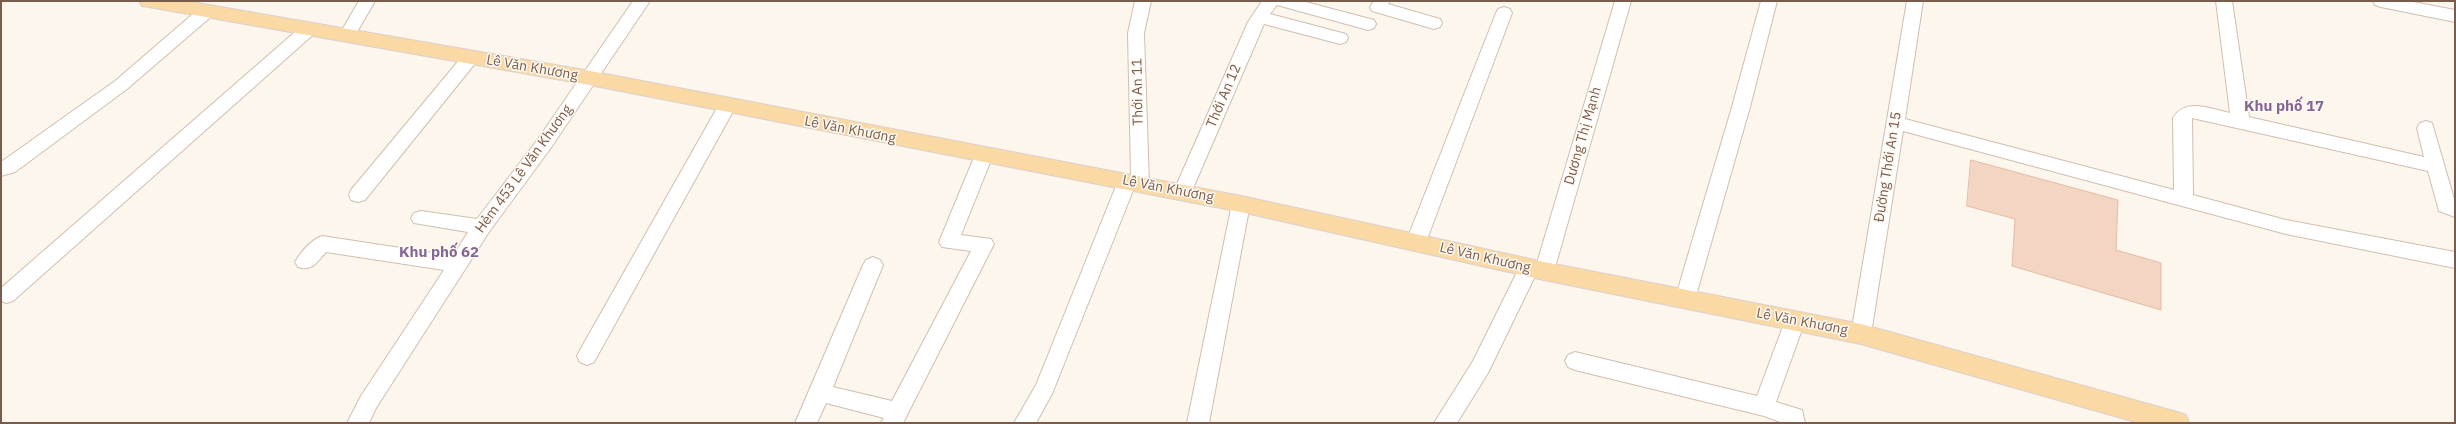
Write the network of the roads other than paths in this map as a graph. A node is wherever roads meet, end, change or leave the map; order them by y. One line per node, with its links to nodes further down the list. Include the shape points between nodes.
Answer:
1 (150, 1): 13 (main road, Lê Văn Khương)
2 (367, 1): 20 (street)
3 (642, 1): 23 (street, Hẻm 453 Lê Văn Khương)
4 (1143, 1): 31 (street, Thới An 11, via 1136,33)
5 (1271, 1): 16 (street, Thới An 12)
6 (1281, 1): 18 (street)
7 (1382, 1): 17 (street, via 1378,7)
8 (1623, 1): 44 (street, Dương Thị Mạnh)
9 (1769, 1): 46 (street)
10 (1915, 1): 26 (street, Đường Thới An 15)
11 (2224, 1): 25 (street)
12 (2381, 1): 15 (street)
13 (207, 11): 19 (main road, Lê Văn Khương); 30 (street, via 121,85 8,167)
14 (1504, 12): 39 (street)
15 (2455, 16)
16 (1260, 17): 21 (street); 32 (street, Thới An 12)
17 (1434, 23)
18 (1368, 24)
19 (309, 29): 20 (main road, Lê Văn Khương); 45 (street)
20 (347, 35): 22 (main road, Lê Văn Khương)
21 (1340, 38)
22 (471, 57): 23 (main road, Lê Văn Khương); 33 (street)
23 (590, 78): 24 (main road, Lê Văn Khương); 38 (street, Hẻm 453 Lê Văn Khương)
24 (727, 106): 28 (main road, Lê Văn Khương); 49 (street)
25 (2240, 120): 29 (street); 34 (street, via 2192,111 2183,116)
26 (1896, 123): 34 (street); 48 (street, Đường Thới An 15)
27 (2426, 128): 29 (street)
28 (984, 155): 31 (main road, Lê Văn Khương); 53 (street, via 949,242 984,244)
29 (2436, 166): 36 (street, via 2446,206)
30 (1, 169)
31 (1134, 182): 32 (main road, Lê Văn Khương); 56 (street, via 1045,388)
32 (1182, 193): 35 (main road, Lê Văn Khương)
33 (358, 195)
34 (2184, 200): 40 (street, via 2286,227)
35 (1241, 204): 39 (main road, Lê Văn Khương); 57 (street)
36 (2455, 210)
37 (421, 218): 38 (street)
38 (482, 227): 42 (street, Hẻm 453 Lê Văn Khương)
39 (1416, 242): 44 (main road, Lê Văn Khương)
40 (2455, 260)
41 (305, 262): 42 (street, via 322,244)
42 (457, 264): 54 (street, Hẻm 453 Lê Văn Khương, via 368,402)
43 (873, 265): 51 (street)
44 (1536, 269): 46 (main road, Lê Văn Khương); 58 (street, Dương Thị Mạnh, via 1481,367)
45 (6, 295)
46 (1685, 299): 47 (main road, Lê Văn Khương)
47 (1795, 320): 48 (main road, Lê Văn Khương); 52 (street)
48 (1861, 334): 60 (main road, Lê Văn Khương)
49 (587, 356)
50 (1575, 361): 52 (street)
51 (820, 394): 53 (street); 55 (street)
52 (1764, 407): 59 (street, via 1794,416)
53 (895, 418)
54 (358, 423)
55 (806, 423)
56 (1025, 423)
57 (1198, 423)
58 (1445, 423)
59 (1794, 423)
60 (2176, 423)

